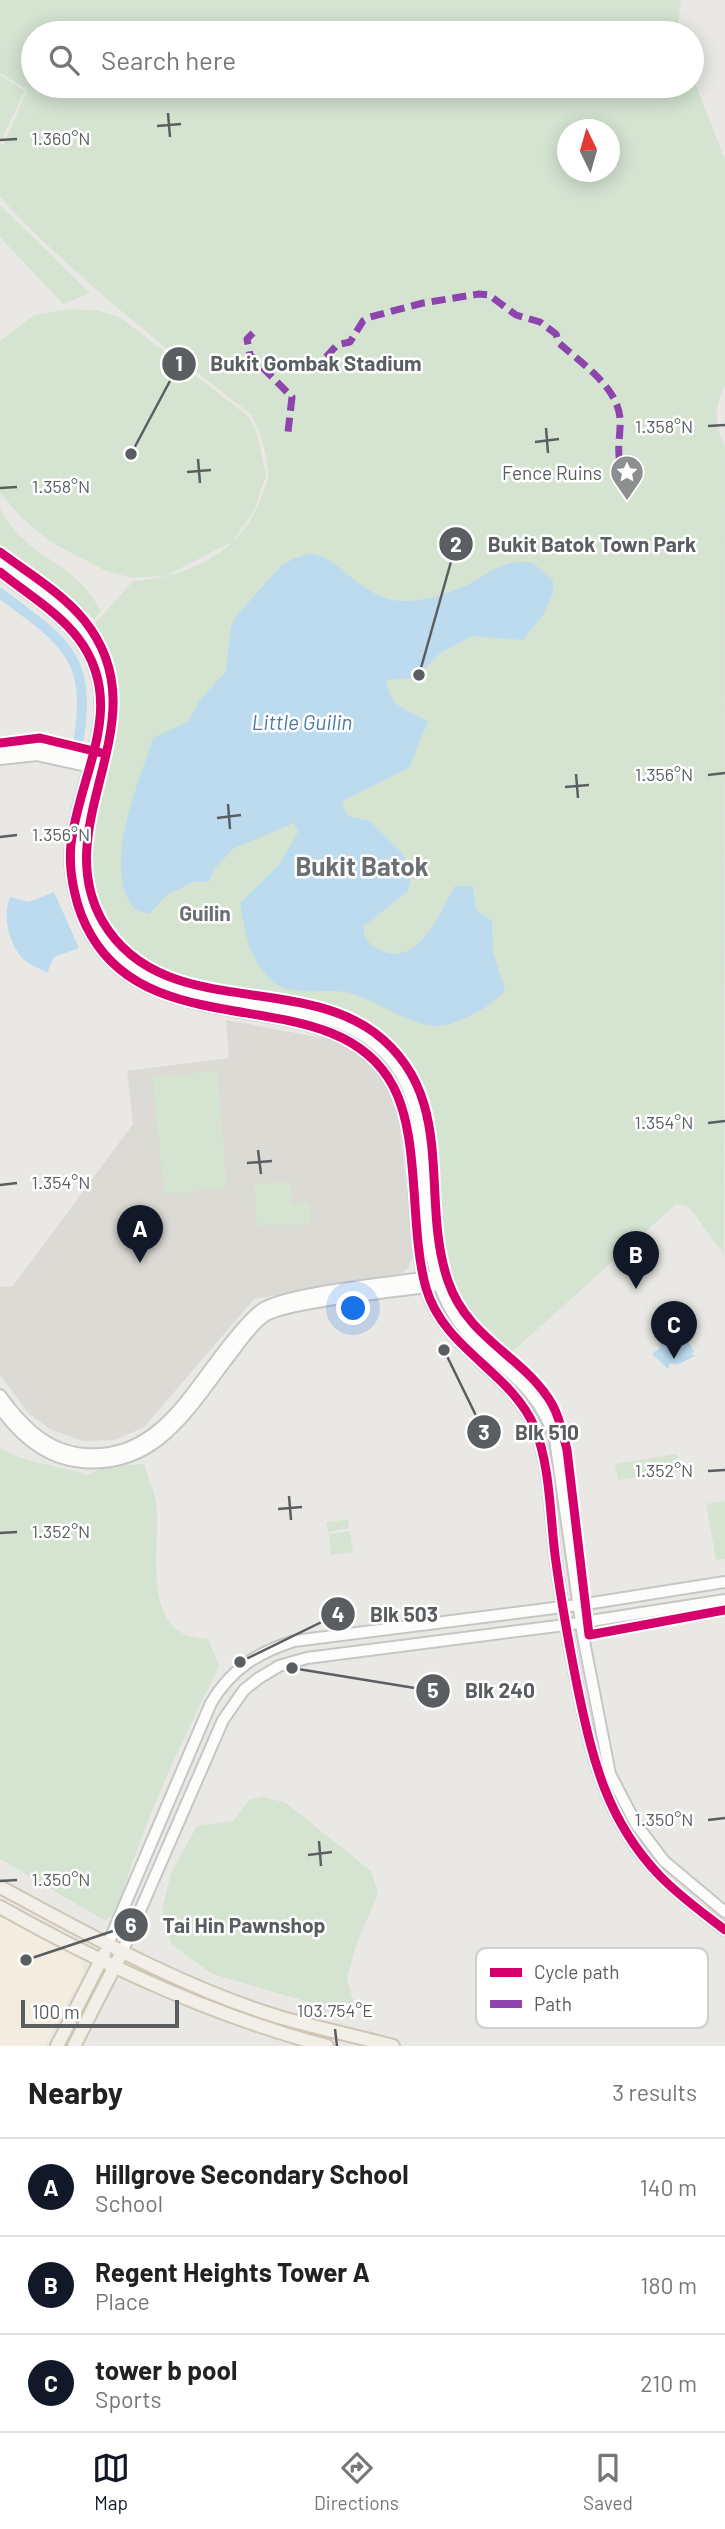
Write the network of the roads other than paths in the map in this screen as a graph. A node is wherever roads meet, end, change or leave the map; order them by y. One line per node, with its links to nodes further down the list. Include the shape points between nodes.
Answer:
1 (0, 561): 5 (street, via 68,615 95,648 105,669 110,723)
2 (0, 572): 5 (street, via 68,626 90,658 102,705)
3 (0, 750): 5 (street, via 38,747)
4 (0, 759): 5 (street, via 37,755)
5 (96, 764): 6 (street, via 80,851 84,891 99,929 126,961 165,984 324,1018 355,1030 381,1049 402,1075 418,1115); 7 (street, via 74,833 71,864 81,913 92,936 124,972 155,991 332,1032 378,1063 394,1086 404,1113)
6 (438, 1280): 7 (street); 12 (street, via 466,1332 521,1380 548,1419 558,1451)
7 (425, 1282): 8 (street, via 323,1294 264,1308 237,1334 156,1434 138,1447 120,1452 77,1454 52,1446 30,1432); 9 (street, via 267,1315 162,1440 142,1454 98,1463 48,1453 25,1438); 13 (street, via 447,1330 514,1393 533,1423 542,1454)
8 (0, 1395)
9 (0, 1408)
10 (725, 1582): 12 (street)
11 (725, 1600): 14 (street)
12 (578, 1605): 13 (street); 14 (street)
13 (562, 1607): 15 (street); 20 (street, via 295,1642 267,1650 232,1673 211,1703)
14 (581, 1622): 15 (street); 18 (street, via 603,1752 618,1793 664,1861)
15 (565, 1625): 19 (street, via 592,1760 607,1799 657,1873); 21 (street, via 325,1655 279,1666 259,1678 244,1690 223,1720)
16 (0, 1887): 20 (main road)
17 (0, 1907): 22 (main road)
18 (725, 1912)
19 (725, 1930)
20 (108, 1944): 21 (main road); 22 (main road)
21 (122, 1952): 23 (main road); 27 (main road, via 278,2016)
22 (101, 1960): 23 (main road); 24 (main road)
23 (116, 1966): 25 (main road); 26 (main road, via 254,2026)
24 (57, 2046)
25 (74, 2046)
26 (327, 2046)
27 (393, 2046)

